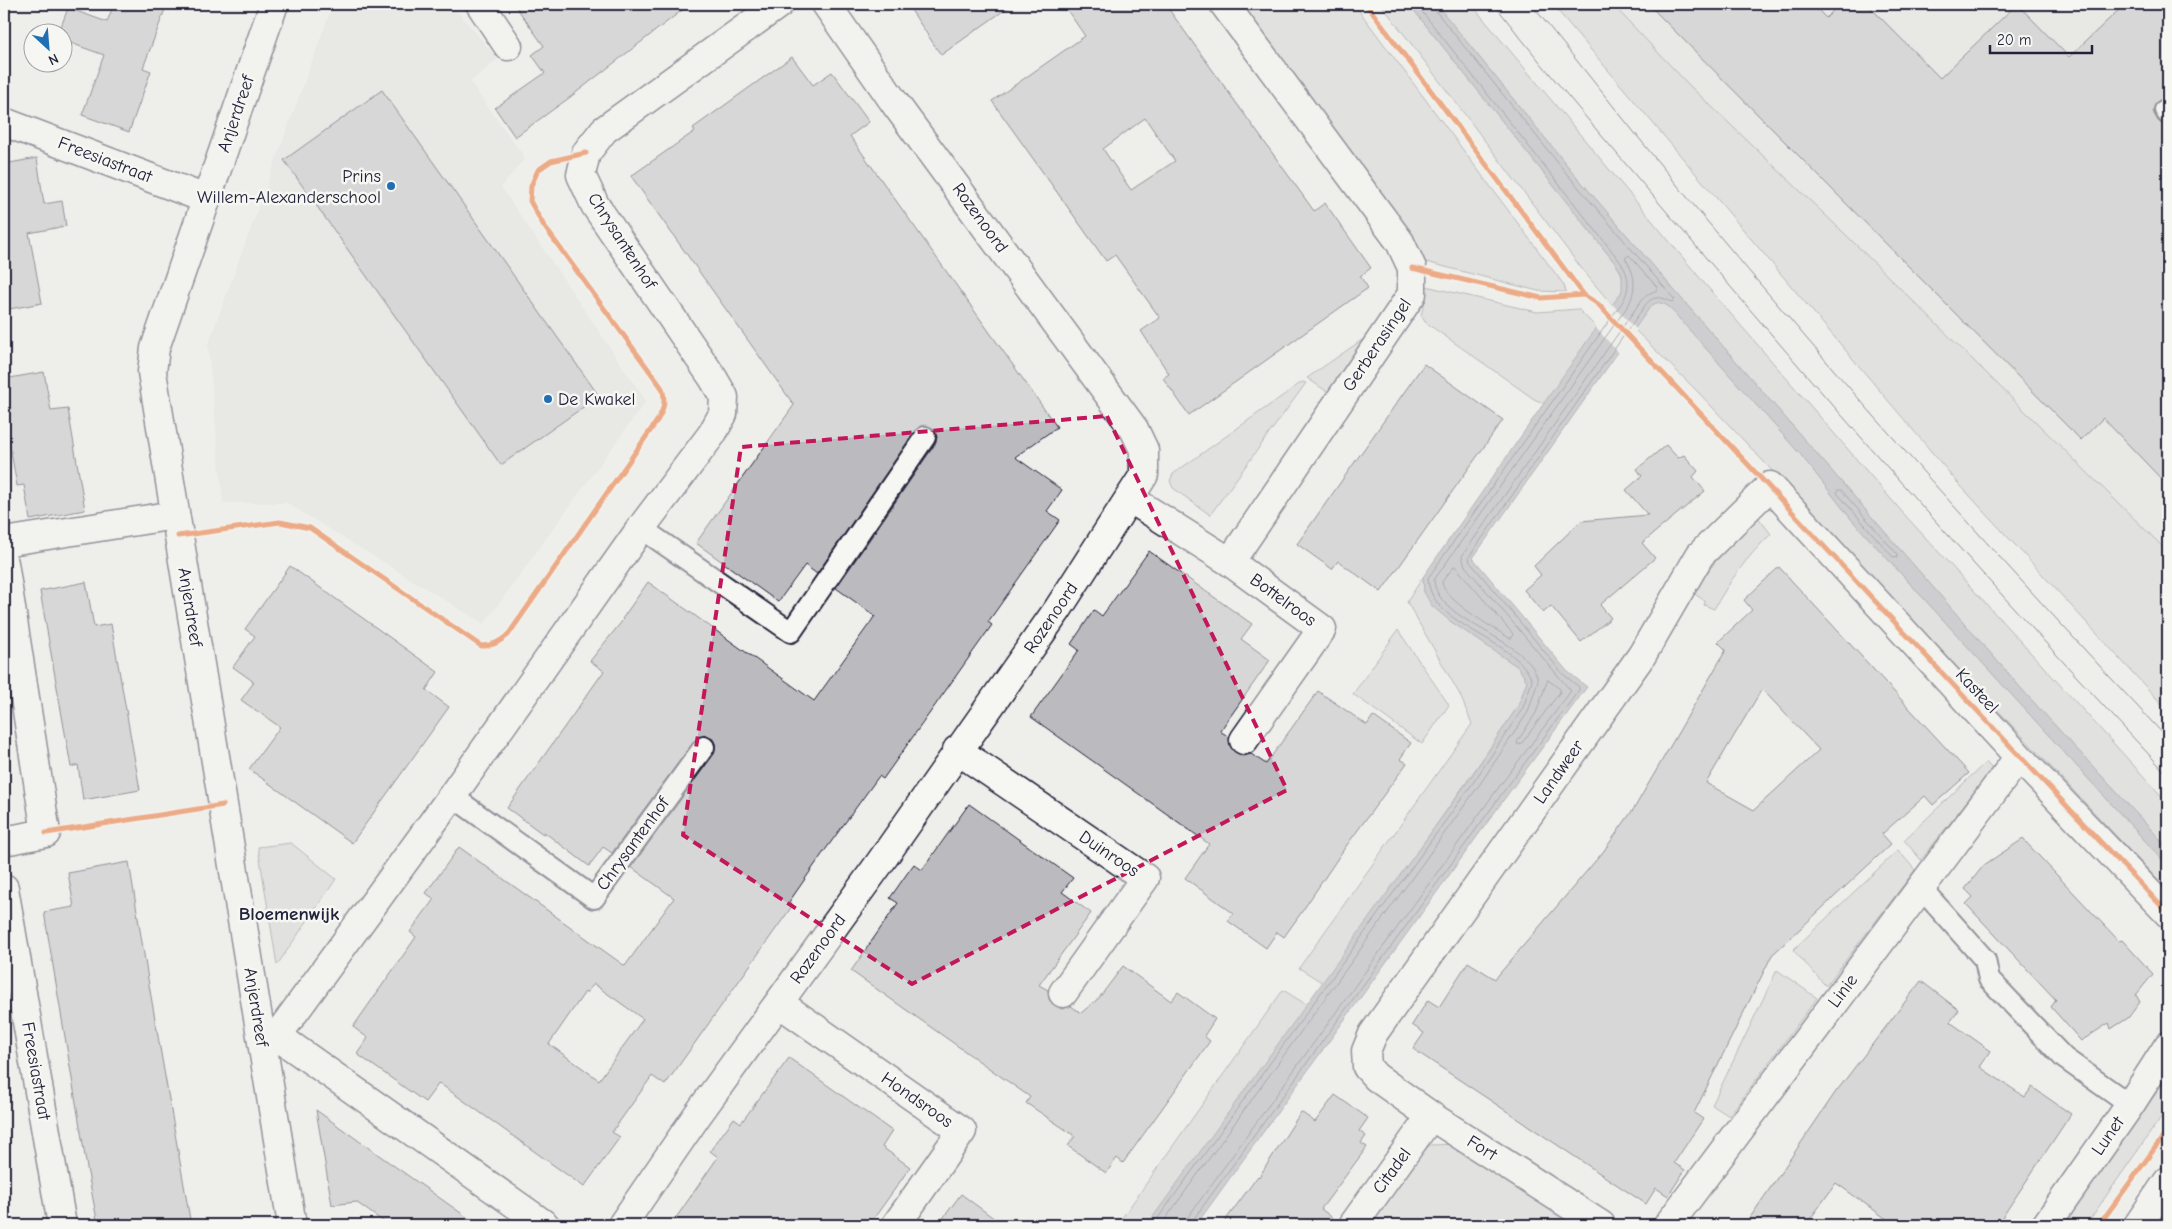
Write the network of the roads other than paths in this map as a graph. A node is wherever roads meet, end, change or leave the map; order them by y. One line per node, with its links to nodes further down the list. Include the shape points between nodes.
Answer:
1 (274, 4): 8 (street, Anjerdreef)
2 (480, 4): 6 (street)
3 (779, 4): 13 (street, Chrysantenhof, via 604,130 586,153 581,176 596,205 724,397 724,414 712,434)
4 (826, 4): 11 (street, Rozenoord, via 1134,429 1144,450 1144,475)
5 (1224, 4): 15 (street, Gerberasingel, via 1400,242 1412,268 1412,294)
6 (508, 46)
7 (4, 122): 8 (street, Freesiastraat)
8 (206, 199): 12 (street, Anjerdreef, via 155,348 152,372)
9 (925, 437): 13 (lane, via 791,632)
10 (1770, 486): 20 (street, Kasteel); 30 (street, Landweer, via 1700,555 1642,654 1373,1034 1366,1051)
11 (1129, 498): 15 (street, Bottelroos); 19 (street, Rozenoord, via 1058,609)
12 (175, 515): 14 (street); 28 (street, Anjerdreef)
13 (641, 528): 21 (street, Chrysantenhof)
14 (4, 542)
15 (1230, 562): 17 (street, Bottelroos, via 1322,629)
16 (4, 563): 22 (street, via 46,833)
17 (1244, 740)
18 (704, 747): 21 (lane, Chrysantenhof, via 594,898)
19 (957, 750): 26 (street, Duinroos, via 1145,878); 27 (street, Rozenoord)
20 (2019, 757): 24 (street, Linie); 25 (street, Kasteel)
21 (452, 796): 28 (street, Chrysantenhof)
22 (4, 841)
23 (4, 888): 34 (street, Freesiastraat)
24 (1921, 888): 31 (lane, via 1985,960 1989,979 2064,1058); 41 (street, Linie)
25 (2168, 912)
26 (1063, 994)
27 (778, 1003): 37 (street, Rozenoord); 38 (street, Hondsroos, via 962,1131)
28 (269, 1038): 35 (street, Anjerdreef); 36 (street)
29 (2168, 1046): 31 (street, Lunet)
30 (1367, 1067): 32 (street, Fort)
31 (2130, 1105): 42 (street, Lunet)
32 (1431, 1116): 39 (street, Citadel); 40 (street, Fort)
33 (2168, 1181): 43 (street)
34 (62, 1225)
35 (292, 1225)
36 (545, 1225)
37 (622, 1225)
38 (896, 1225)
39 (1353, 1225)
40 (1601, 1225)
41 (1668, 1225)
42 (2046, 1225)
43 (2138, 1225)

